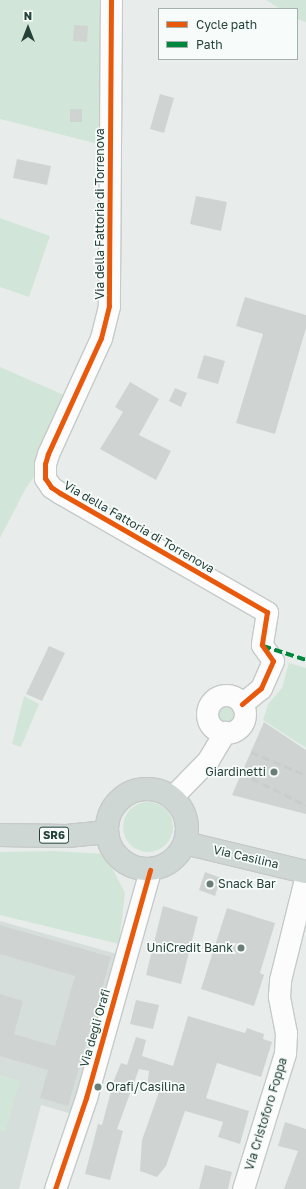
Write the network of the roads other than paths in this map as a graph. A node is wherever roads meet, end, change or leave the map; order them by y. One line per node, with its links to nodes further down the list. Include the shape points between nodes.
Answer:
1 (112, 0): 2 (street, Via della Fattoria di Torrenova, via 109,306 101,338 48,454 44,469 45,478 51,487 60,493 267,612 262,646 273,661 261,688)
2 (242, 704): 3 (street, via 245,715 240,725); 3 (street, via 233,696 223,695 208,706 210,724 216,730)
3 (225, 732): 4 (street, via 208,760)
4 (172, 797): 5 (main road, via 162,791 149,789 126,795 111,811); 7 (main road, via 187,819)
5 (107, 832): 6 (main road, SR6, via 74,836); 8 (main road, via 112,849 120,859 132,867)
6 (0, 835)
7 (185, 843): 8 (main road, via 171,862); 9 (main road, Via Casilina)
8 (150, 870): 11 (street, Via degli Orafi, via 86,1098)
9 (306, 872)
10 (306, 875): 12 (street, Via Cristoforo Foppa, via 280,980 279,996 286,1033 285,1052)
11 (55, 1189)
12 (243, 1189)

